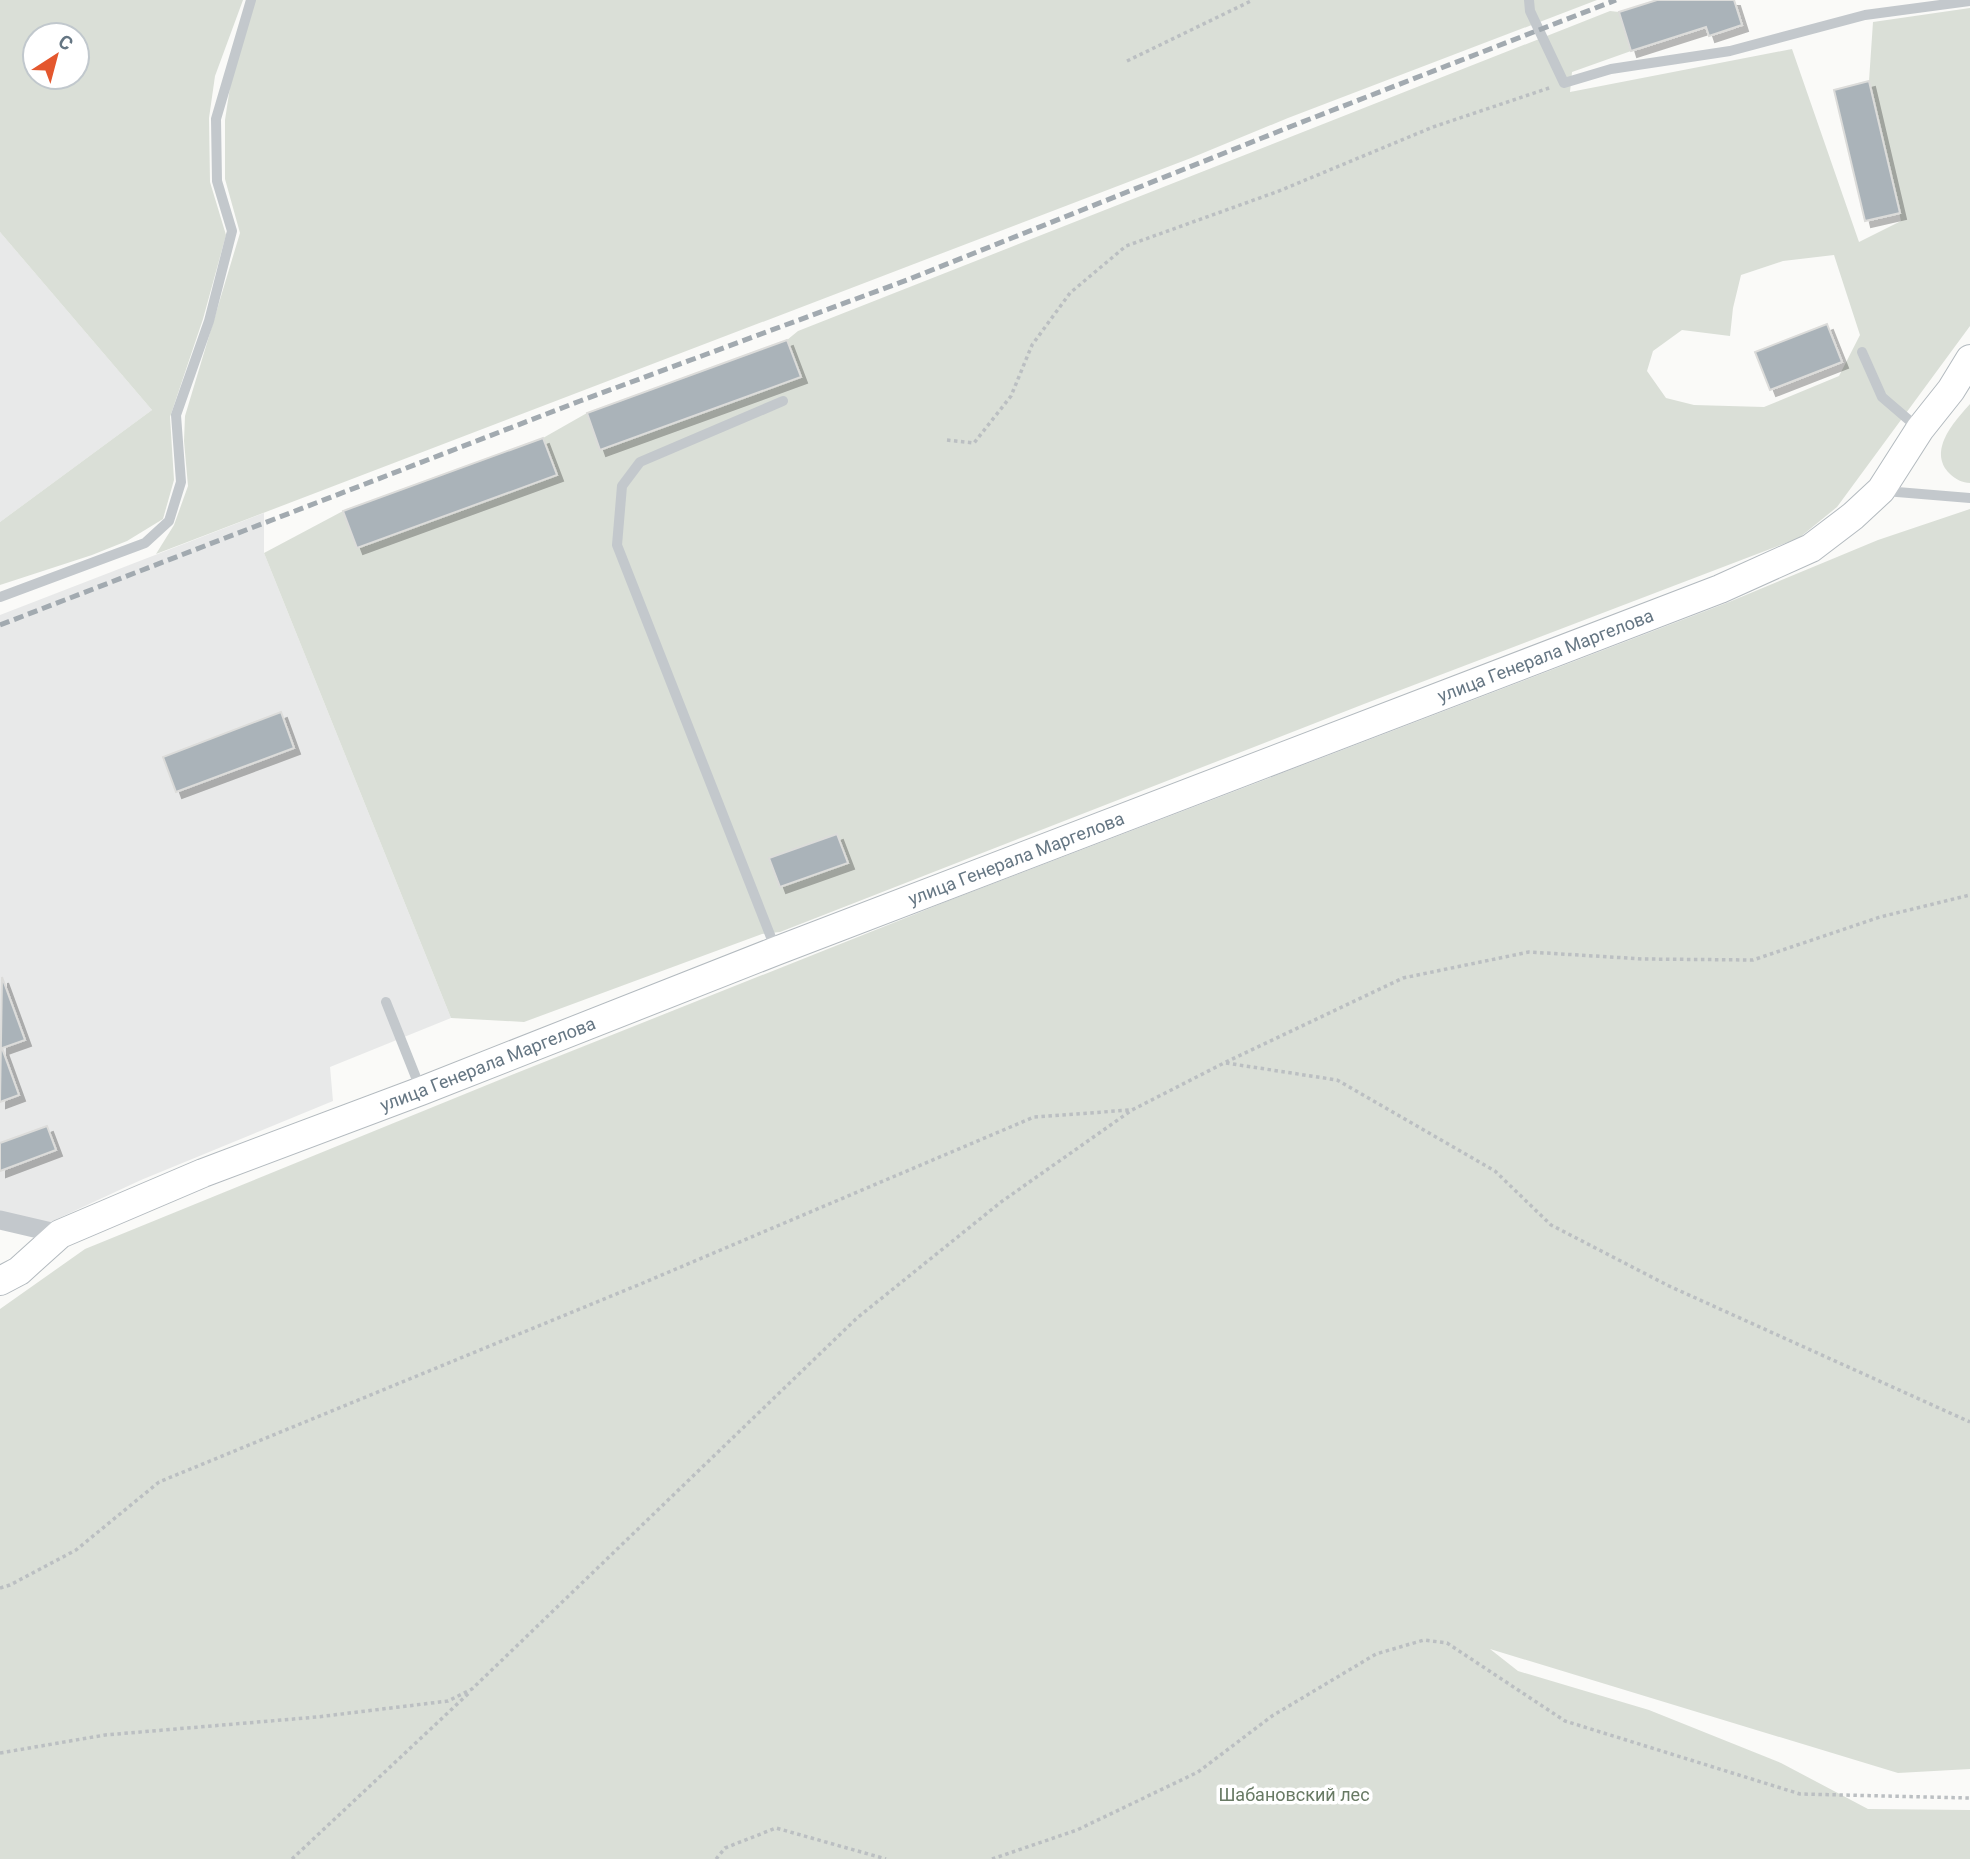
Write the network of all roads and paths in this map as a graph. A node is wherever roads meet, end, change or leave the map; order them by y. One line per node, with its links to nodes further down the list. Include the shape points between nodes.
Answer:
1 (251, 0): 14 (lane, via 216,119 217,181 232,231 209,321 176,415 181,482 169,521 145,543)
2 (1252, 0): 5 (path)
3 (1529, 0): 6 (lane)
4 (1970, 1): 6 (lane, via 1865,15 1730,51 1611,69)
5 (1127, 61)
6 (1564, 83): 11 (path, via 1433,127 1279,191 1126,246 1070,293 1032,345 1011,396 974,443)
7 (1862, 352): 10 (lane, via 1882,397)
8 (1970, 359): 10 (main road, улица Генерала Маргелова)
9 (783, 401): 16 (lane, via 640,462 621,486 617,545)
10 (1920, 429): 12 (main road, улица Генерала Маргелова)
11 (947, 440)
12 (1881, 490): 13 (lane); 16 (main road, улица Генерала Маргелова, via 1811,548 1720,589)
13 (1970, 498)
14 (0, 597)
15 (1970, 895): 18 (path, via 1880,918 1753,960 1529,951 1403,978)
16 (776, 951): 19 (main road, улица Генерала Маргелова)
17 (386, 1002): 19 (lane)
18 (1224, 1063): 20 (path); 24 (path, via 1337,1080 1495,1171 1551,1225 1669,1286)
19 (421, 1091): 22 (main road, улица Генерала Маргелова, via 203,1173)
20 (1132, 1110): 25 (path, via 1034,1117 159,1482 76,1549); 26 (path, via 1001,1202 857,1318)
21 (0, 1220): 22 (street)
22 (60, 1234): 23 (main road, улица Генерала Маргелова, via 19,1271)
23 (0, 1281)
24 (1970, 1422)
25 (0, 1588)
26 (472, 1689): 27 (path, via 448,1701 105,1735); 29 (path)
27 (0, 1753)
28 (1970, 1798): 32 (path, via 1800,1794 1565,1721 1447,1643 1424,1640 1376,1654 1272,1716 1198,1772 1077,1830)
29 (292, 1859)
30 (716, 1859): 31 (path, via 725,1848 776,1828)
31 (886, 1859)
32 (992, 1859)

